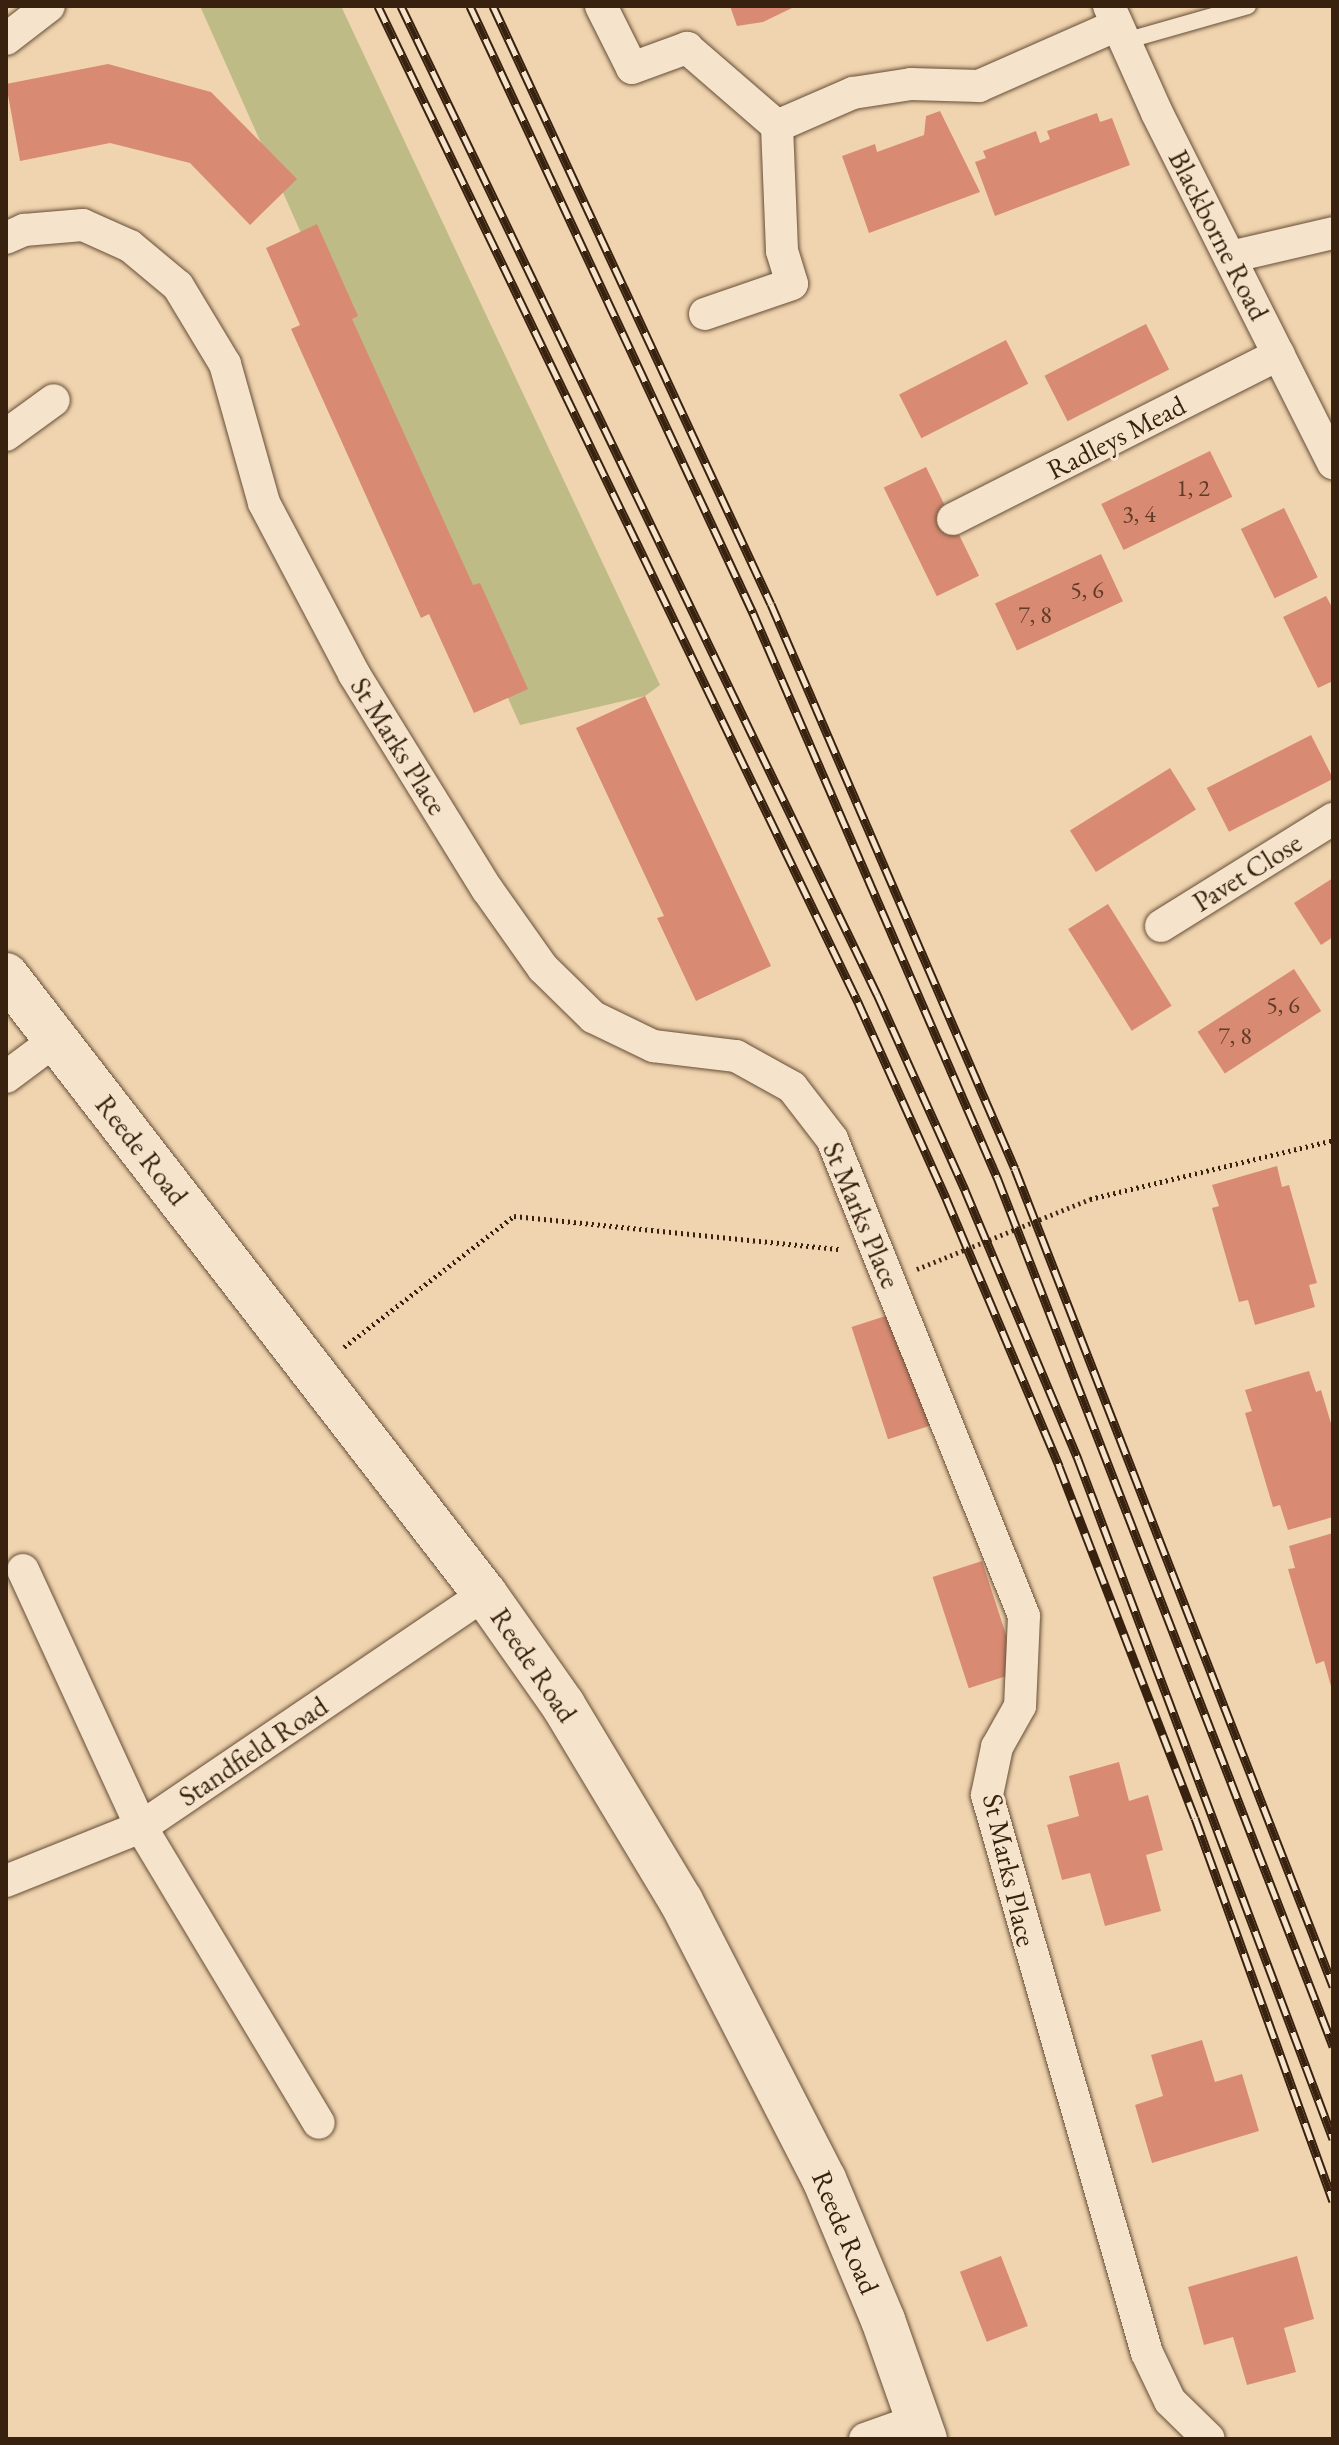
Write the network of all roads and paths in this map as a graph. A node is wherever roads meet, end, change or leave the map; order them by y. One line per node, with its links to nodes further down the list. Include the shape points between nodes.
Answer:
1 (49, 6): 5 (street)
2 (601, 6): 6 (street, via 632,68 687,48)
3 (1248, 6): 4 (lane)
4 (1117, 24): 6 (street, via 979,86 911,84 853,93); 9 (street, Blackborne Road)
5 (6, 39)
6 (777, 126): 10 (street, via 782,251 792,284)
7 (1333, 233): 9 (street)
8 (6, 238): 22 (street, St Marks Place, via 24,230 83,225 130,246 178,286 225,364 264,503 354,674 487,889 543,968 593,1017 653,1046 736,1056 792,1087 832,1139)
9 (1230, 257): 11 (street, Blackborne Road)
10 (705, 314)
11 (1279, 354): 14 (street, Blackborne Road); 15 (street, Radleys Mead)
12 (54, 400): 13 (street)
13 (6, 435)
14 (1333, 463)
15 (953, 519)
16 (1333, 819): 17 (street, Pavet Close)
17 (1161, 926)
18 (6, 975): 19 (street, Reede Road)
19 (57, 1039): 20 (street); 23 (street, Reede Road)
20 (6, 1077)
21 (1333, 1140): 22 (path, bridge, via 1090,1199 917,1269)
22 (878, 1253): 23 (path, via 514,1216); 31 (street, St Marks Place, via 1024,1616 1020,1706 997,1747 987,1795 1019,1920 1147,2353 1170,2401)
23 (312, 1372): 25 (street, Reede Road)
24 (23, 1570): 26 (street)
25 (485, 1594): 26 (street, Standfield Road); 29 (street, Reede Road, via 563,1705 626,1808 754,2037 824,2179)
26 (141, 1827): 27 (street, Standfield Road); 28 (street)
27 (6, 1881)
28 (319, 2123)
29 (922, 2430): 30 (street)
30 (865, 2439)
31 (1209, 2439)

